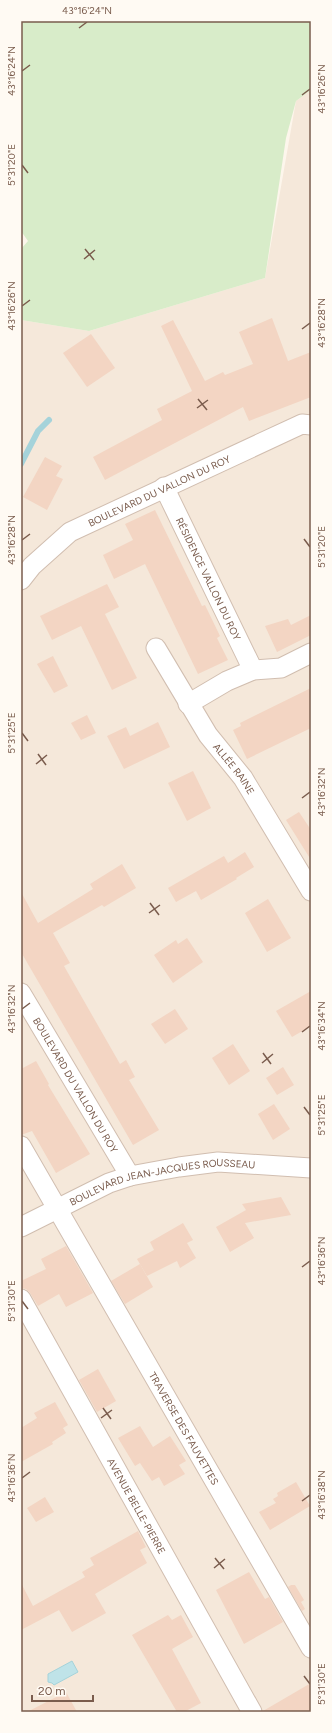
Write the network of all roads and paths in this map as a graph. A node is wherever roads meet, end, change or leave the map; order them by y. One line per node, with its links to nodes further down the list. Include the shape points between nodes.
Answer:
1 (311, 425): 2 (street, BOULEVARD DU VALLON DU ROY, via 302,424)
2 (164, 487): 3 (street, BOULEVARD DU VALLON DU ROY, via 70,532 32,566); 6 (street, RÉSIDENCE VALLON DU ROY)
3 (21, 580)
4 (156, 648): 7 (street, ALLÉE RAINE)
5 (311, 653): 6 (street, via 281,668)
6 (253, 670): 7 (street, via 227,681)
7 (188, 704): 8 (street, ALLÉE RAINE, via 208,735 243,778)
8 (311, 891)
9 (21, 993): 12 (street, BOULEVARD DU VALLON DU ROY)
10 (21, 1146): 13 (street, TRAVERSE DES FAUVETTES)
11 (311, 1168): 12 (street, BOULEVARD JEAN-JACQUES ROUSSEAU, via 218,1162 179,1166)
12 (130, 1176): 13 (street, BOULEVARD JEAN-JACQUES ROUSSEAU, via 109,1183)
13 (58, 1208): 14 (street, BOULEVARD JEAN-JACQUES ROUSSEAU); 16 (street, TRAVERSE DES FAUVETTES)
14 (21, 1227)
15 (21, 1299): 17 (street, AVENUE BELLE-PIERRE)
16 (311, 1648)
17 (252, 1712)

